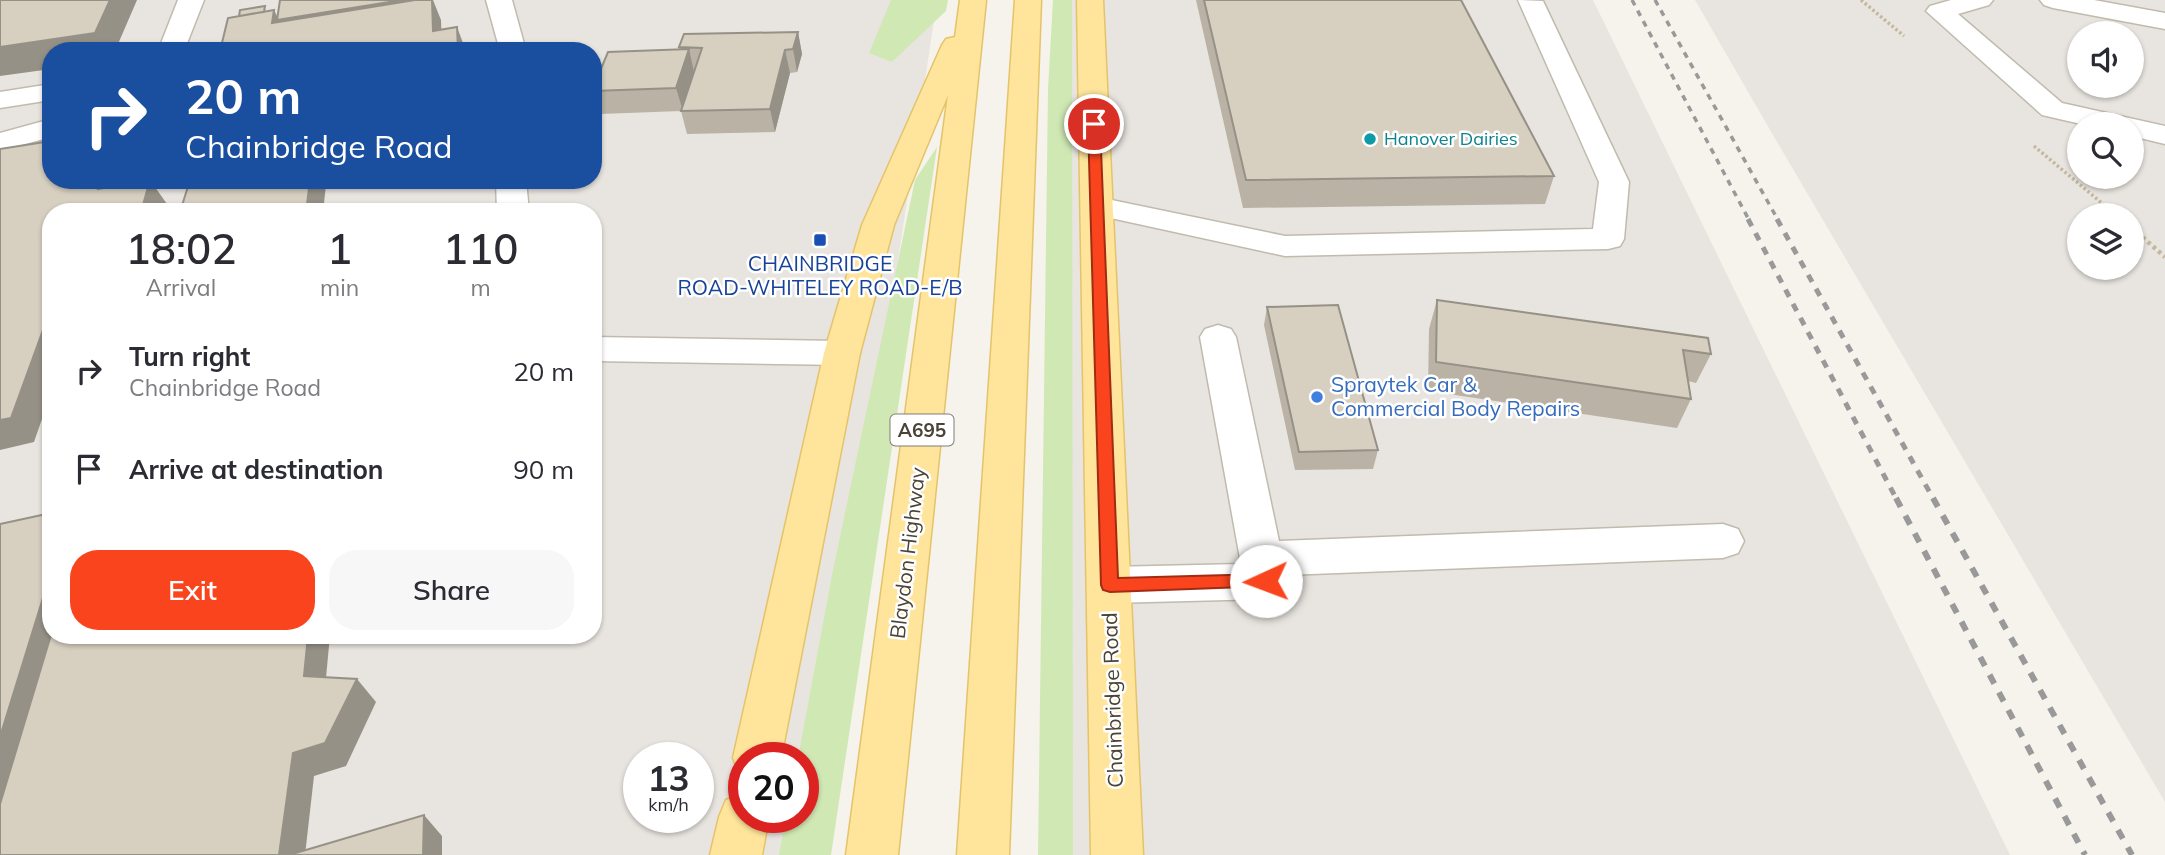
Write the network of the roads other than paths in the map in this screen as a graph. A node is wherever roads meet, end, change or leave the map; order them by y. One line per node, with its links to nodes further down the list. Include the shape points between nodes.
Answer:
1 (191, 0): 10 (street)
2 (499, 0): 11 (street)
3 (1028, 0): 30 (main road)
4 (1090, 0): 19 (main road, Chainbridge Road)
5 (1980, 0): 14 (street, via 1939,11 2052,109)
6 (2053, 0): 9 (street)
7 (1530, 1): 19 (street, via 1614,181 1608,239 1285,246)
8 (973, 2): 22 (main road, via 878,225); 29 (main road, Blaydon Highway / A695)
9 (2165, 21)
10 (175, 42)
11 (511, 42)
12 (42, 93): 13 (street)
13 (0, 100)
14 (2067, 112)
15 (42, 130): 18 (street)
16 (2144, 130): 17 (street)
17 (2165, 135)
18 (0, 142)
19 (1097, 206): 25 (main road, Chainbridge Road)
20 (1218, 337): 24 (street)
21 (602, 349): 22 (street)
22 (842, 353): 26 (main road)
23 (1723, 541): 24 (street)
24 (1262, 559): 25 (street, via 1266,581)
25 (1110, 585): 31 (main road, Chainbridge Road)
26 (760, 742)
27 (741, 833): 28 (main road)
28 (736, 855)
29 (872, 855)
30 (983, 855)
31 (1117, 855)

